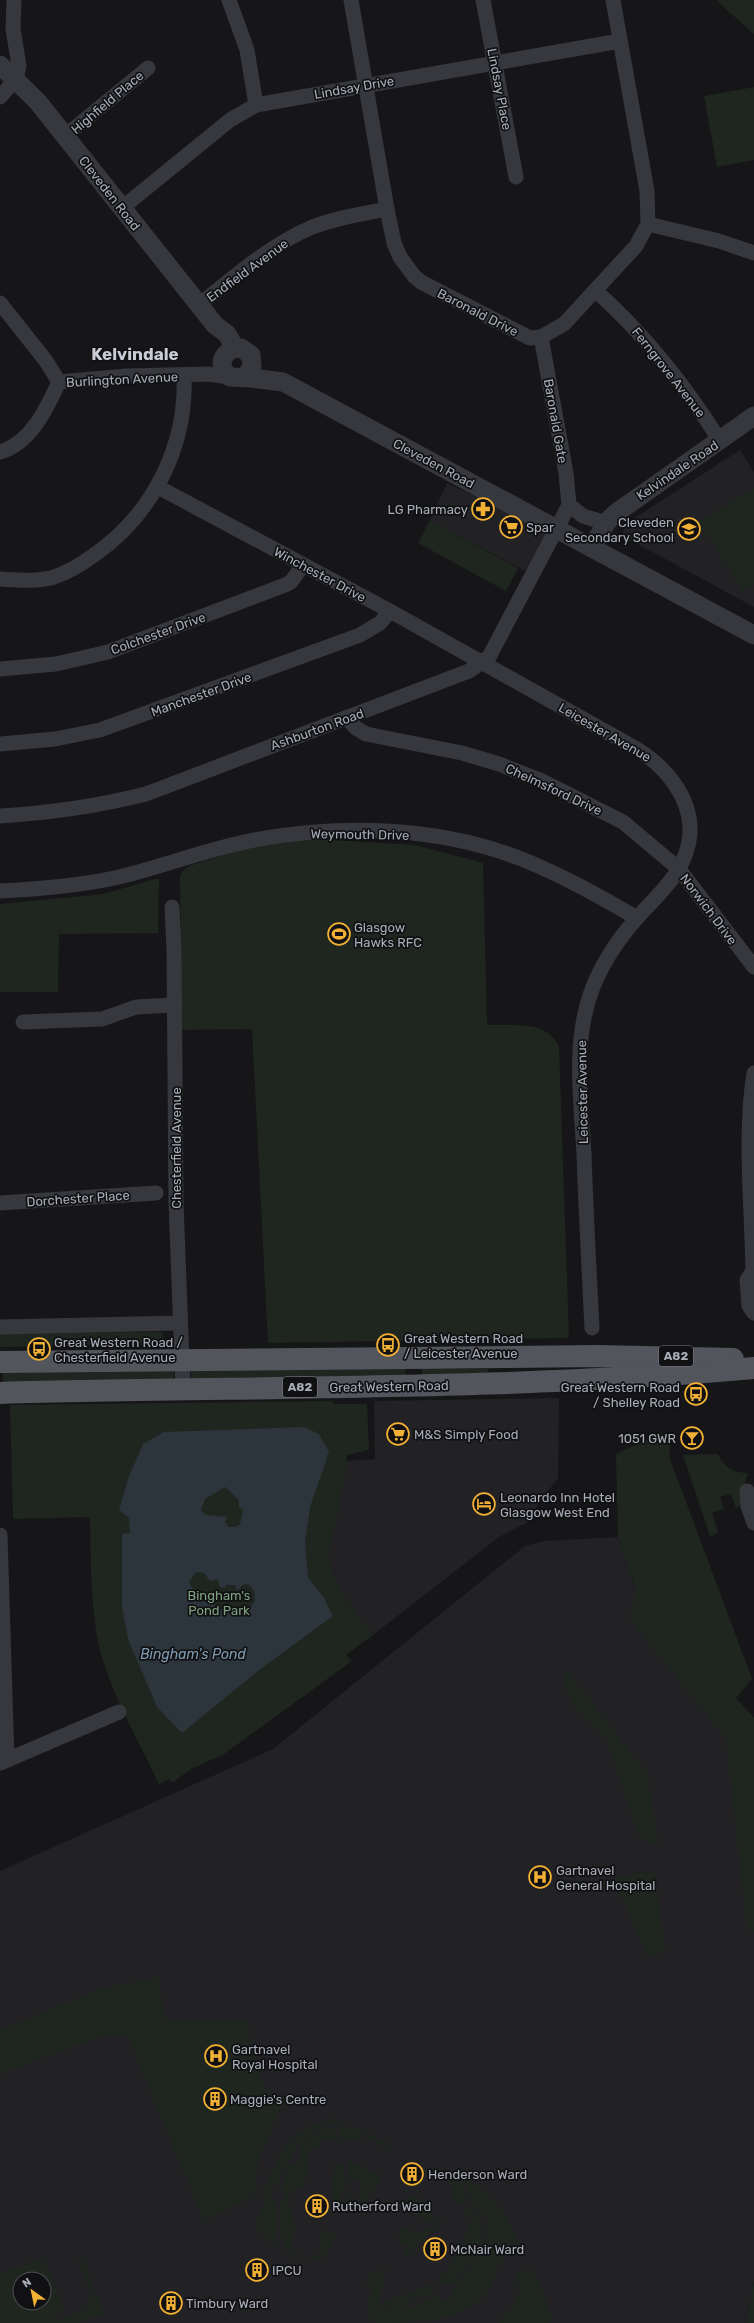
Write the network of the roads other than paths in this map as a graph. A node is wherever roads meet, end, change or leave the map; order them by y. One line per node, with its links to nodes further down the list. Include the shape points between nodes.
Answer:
1 (14, 0): 10 (street, via 13,29 19,66)
2 (229, 0): 13 (street, via 247,50)
3 (351, 0): 11 (street, Baronald Drive)
4 (483, 0): 7 (street, Lindsay Place)
5 (613, 0): 6 (street)
6 (620, 42): 7 (street, Lindsay Drive); 18 (street, via 647,191)
7 (495, 62): 11 (street, Lindsay Drive); 15 (street, Lindsay Place)
8 (0, 65): 10 (street, Cleveden Road)
9 (148, 68): 14 (street, Highfield Place)
10 (16, 79): 12 (street); 14 (street, Cleveden Road)
11 (366, 86): 13 (street, Lindsay Drive); 17 (street, Baronald Drive)
12 (0, 97)
13 (256, 105): 16 (street, Lindsay Drive, via 230,120)
14 (66, 136): 16 (street, Cleveden Road)
15 (516, 177)
16 (122, 208): 22 (street, Cleveden Road)
17 (387, 209): 22 (street, Endfield Avenue, via 342,217 310,228 280,244); 23 (street, Baronald Drive, via 397,250 414,276 518,333 530,338)
18 (648, 224): 19 (street); 20 (street, via 636,246)
19 (754, 252)
20 (596, 291): 23 (street, via 564,324); 28 (street, Ferngrove Avenue, via 623,315 658,354)
21 (0, 302): 26 (street, via 46,361)
22 (199, 305): 24 (street, Cleveden Road, via 215,325)
23 (541, 337): 31 (street, Baronald Gate, via 566,473)
24 (231, 365): 25 (street, Burlington Avenue); 33 (street, Cleveden Road, via 283,382)
25 (184, 376): 26 (street, Burlington Avenue, via 127,376); 30 (street, via 185,398 180,422)
26 (59, 382): 29 (street, Burlington Avenue, via 30,432 19,442)
27 (754, 416): 28 (street, Kelvindale Road)
28 (720, 440): 32 (street, Kelvindale Road, via 629,503)
29 (0, 452)
30 (158, 487): 35 (street, Winchester Drive); 36 (street, via 129,525 82,564 41,580)
31 (569, 505): 32 (street, via 583,516); 33 (street)
32 (606, 523): 34 (street, Kelvindale Road)
33 (556, 529): 34 (street, Cleveden Road); 39 (street, Ashburton Road, via 489,657)
34 (592, 548): 38 (street, Cleveden Road)
35 (303, 566): 37 (street, Winchester Drive); 40 (street, Colchester Drive, via 286,585 108,652 56,664)
36 (0, 579)
37 (390, 611): 39 (street, Winchester Drive); 42 (street, Manchester Drive, via 380,622 360,635 126,722 83,734)
38 (754, 635)
39 (483, 662): 41 (street, Ashburton Road, via 470,671); 44 (street, Leicester Avenue, via 637,749 660,765 683,799 690,821 690,835)
40 (0, 669)
41 (347, 718): 43 (street, Ashburton Road, via 146,794 60,811); 44 (street, Chelmsford Drive, via 366,734 462,753 542,781 623,822)
42 (0, 744)
43 (0, 816)
44 (679, 869): 47 (street, Leicester Avenue, via 663,891); 48 (street, Norwich Drive)
45 (0, 892): 47 (street, Weymouth Drive, via 84,884 117,878 259,839 336,831 381,831 448,840 518,858 568,879)
46 (172, 907): 49 (street, Chesterfield Avenue)
47 (637, 918): 58 (street, Leicester Avenue, via 608,958 594,986 580,1038)
48 (754, 967)
49 (175, 1005): 50 (street, via 136,1007 102,1019); 56 (street, Chesterfield Avenue, via 176,1202)
50 (23, 1022)
51 (754, 1073): 52 (street, via 750,1096)
52 (752, 1124): 55 (street, via 753,1271 747,1280 749,1306)
53 (156, 1193): 54 (street, Dorchester Place)
54 (0, 1203)
55 (754, 1313)
56 (180, 1323): 57 (street); 59 (street, Chesterfield Avenue)
57 (0, 1327)
58 (592, 1328)
59 (181, 1359): 60 (main road, A82, via 678,1356); 61 (main road, A82); 63 (street, Chesterfield Avenue)
60 (754, 1360)
61 (0, 1362)
62 (754, 1368): 63 (main road, Great Western Road / A82, via 499,1385)
63 (183, 1388): 64 (main road, Great Western Road / A82)
64 (0, 1393)
65 (747, 1491): 66 (street, via 748,1506)
66 (754, 1523)
67 (0, 1534): 68 (street)
68 (2, 1611): 70 (street)
69 (119, 1712): 70 (street)
70 (3, 1761)

